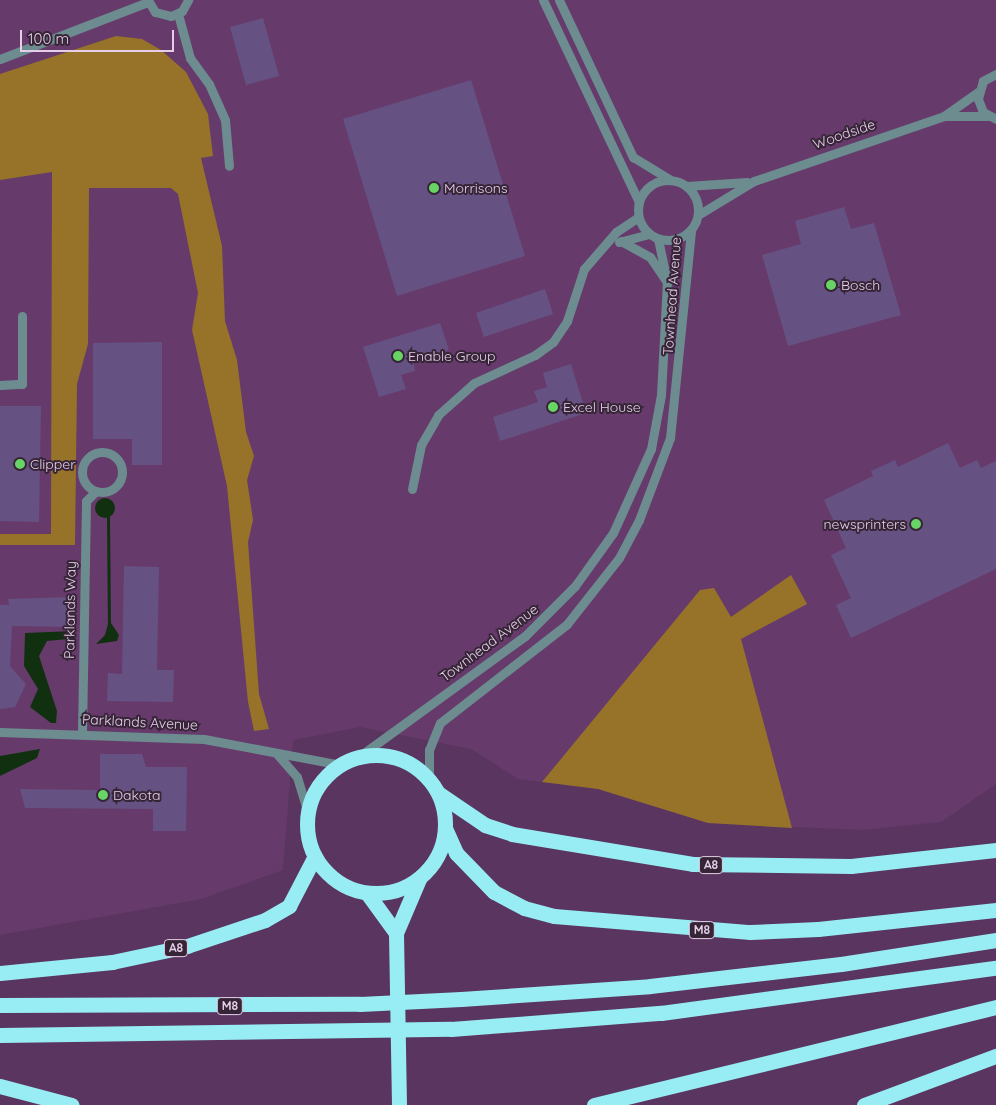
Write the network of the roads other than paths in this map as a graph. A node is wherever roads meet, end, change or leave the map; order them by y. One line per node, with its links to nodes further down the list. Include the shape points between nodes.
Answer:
1 (188, 0): 5 (street)
2 (543, 0): 15 (street)
3 (559, 0): 12 (street, via 633,157)
4 (148, 1): 5 (street, via 158,14); 6 (street)
5 (178, 14): 11 (street, via 190,58 209,84 225,120)
6 (0, 59)
7 (996, 74): 8 (street, Woodside, via 983,81)
8 (978, 92): 9 (street, Woodside); 10 (street, Woodside, via 980,106)
9 (944, 116): 10 (street, Woodside); 13 (street, Woodside)
10 (994, 119)
11 (229, 166)
12 (669, 179): 14 (street); 15 (street, via 650,186)
13 (754, 181): 14 (street, Woodside); 16 (street, Woodside)
14 (687, 186): 16 (street, via 697,199)
15 (639, 202): 17 (street)
16 (698, 216): 18 (street)
17 (638, 217): 19 (street); 21 (street)
18 (691, 230): 19 (street, via 676,239); 32 (street, Townhead Avenue, via 671,431 639,520 618,558 566,624 440,723 429,750)
19 (654, 236): 20 (street); 22 (street, Townhead Avenue)
20 (621, 241): 21 (street); 22 (street, via 650,257)
21 (604, 246): 25 (street, via 584,270 567,321 553,342 535,355 474,383 438,415 421,445)
22 (667, 282): 30 (street, Townhead Avenue, via 665,360 651,450 633,497 600,554 553,612 525,636)
23 (22, 316): 24 (street, via 22,384)
24 (0, 385)
25 (412, 489)
26 (96, 491): 26 (street, via 85,482 82,466 91,455 107,452 119,460 122,474 112,489); 28 (street, Parklands Way, via 86,501)
27 (0, 732): 28 (street, Parklands Avenue)
28 (82, 732): 29 (street, Parklands Avenue, via 222,741)
29 (277, 754): 31 (street, Parklands Avenue); 34 (street, via 297,777)
30 (357, 758): 31 (highway); 32 (highway, via 396,758)
31 (341, 764): 34 (highway, via 319,785)
32 (429, 780): 33 (highway)
33 (438, 793): 35 (highway); 36 (highway, A8, via 484,825 512,834 693,864 851,866)
34 (308, 813): 37 (highway, via 308,835)
35 (446, 828): 38 (highway, via 438,856); 40 (highway, M8, via 456,853 494,892 524,908 554,916 750,932 818,930)
36 (996, 850)
37 (315, 856): 39 (highway, via 331,877); 44 (highway, A8, via 289,906 265,920 187,946 112,962)
38 (419, 879): 39 (highway, via 394,891); 41 (highway)
39 (366, 893): 41 (highway)
40 (996, 910)
41 (396, 933): 51 (highway)
42 (996, 940): 45 (highway, M8, via 841,964 650,986 461,999 350,1004)
43 (996, 968): 47 (highway, M8, via 661,1013 451,1029)
44 (0, 973)
45 (0, 1005)
46 (996, 1007): 52 (highway)
47 (0, 1036)
48 (996, 1056): 53 (highway)
49 (0, 1086): 50 (highway)
50 (72, 1105)
51 (399, 1105)
52 (594, 1105)
53 (864, 1105)

